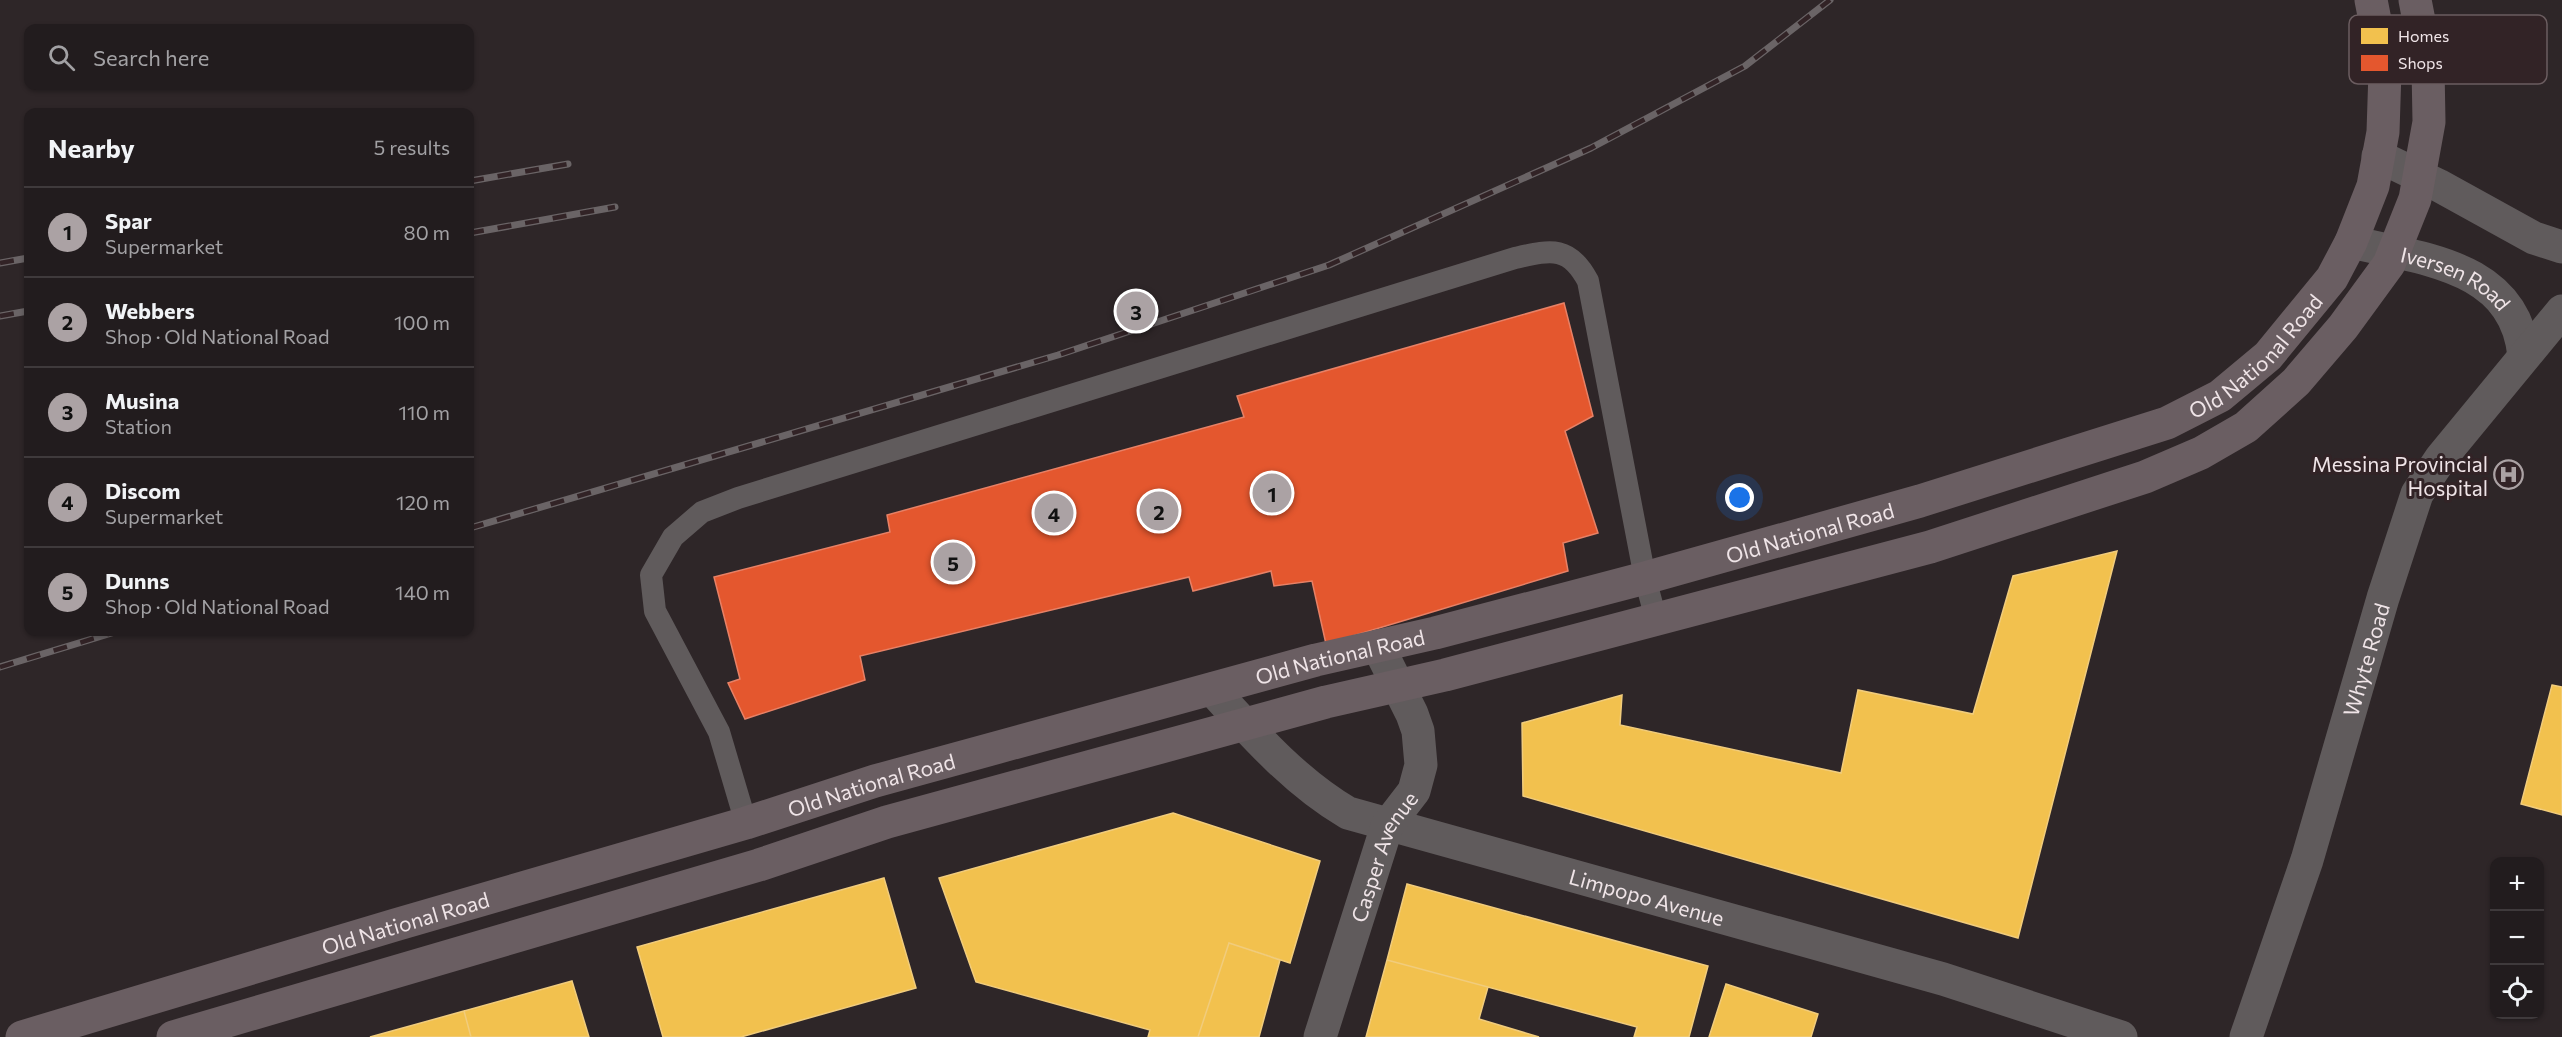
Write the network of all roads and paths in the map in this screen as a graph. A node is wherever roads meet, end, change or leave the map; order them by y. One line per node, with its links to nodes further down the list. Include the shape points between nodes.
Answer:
1 (2371, 0): 3 (main road, Old National Road)
2 (2415, 0): 4 (main road, Old National Road)
3 (2374, 15)
4 (2418, 15)
5 (2385, 84): 7 (main road, Old National Road)
6 (2428, 84): 8 (main road, Old National Road, via 2429,122)
7 (2378, 156): 8 (street); 9 (main road, Old National Road, via 2373,186)
8 (2419, 175): 10 (street, via 2534,238); 11 (main road, Old National Road, via 2415,199)
9 (2351, 242): 11 (street, Iversen Road); 14 (main road, Old National Road, via 2332,278 2268,356 2220,396 2167,423 1920,501)
10 (2562, 247)
11 (2394, 252): 13 (street, Iversen Road, via 2453,267 2491,290 2516,319); 15 (main road, Old National Road, via 2343,327 2296,382 2246,427 2201,453 2145,477 1930,547)
12 (2559, 319): 13 (street, Whyte Road)
13 (2524, 356): 26 (street, Whyte Road, via 2441,458 2417,494 2307,860)
14 (1645, 578): 15 (lane); 16 (main road, Old National Road); 20 (lane, via 1588,281 1569,255 1555,252 1515,258 702,512 673,537 651,574 655,611 719,732)
15 (1656, 619): 17 (main road, Old National Road)
16 (1378, 646): 17 (street, Casper Avenue); 18 (main road, Old National Road)
17 (1398, 686): 19 (main road, Old National Road); 21 (street, Casper Avenue, via 1418,731 1421,765 1414,790)
18 (1212, 689): 19 (street, Limpopo Avenue); 20 (main road, Old National Road, via 874,781)
19 (1244, 724): 21 (street, Limpopo Avenue, via 1322,798 1348,813); 23 (main road, Old National Road, via 887,822 759,865)
20 (746, 823): 22 (main road, Old National Road)
21 (1387, 826): 24 (street, Casper Avenue); 25 (street, Limpopo Avenue, via 1943,980)
22 (22, 1037)
23 (173, 1037)
24 (1320, 1037)
25 (2121, 1037)
26 (2246, 1037)

